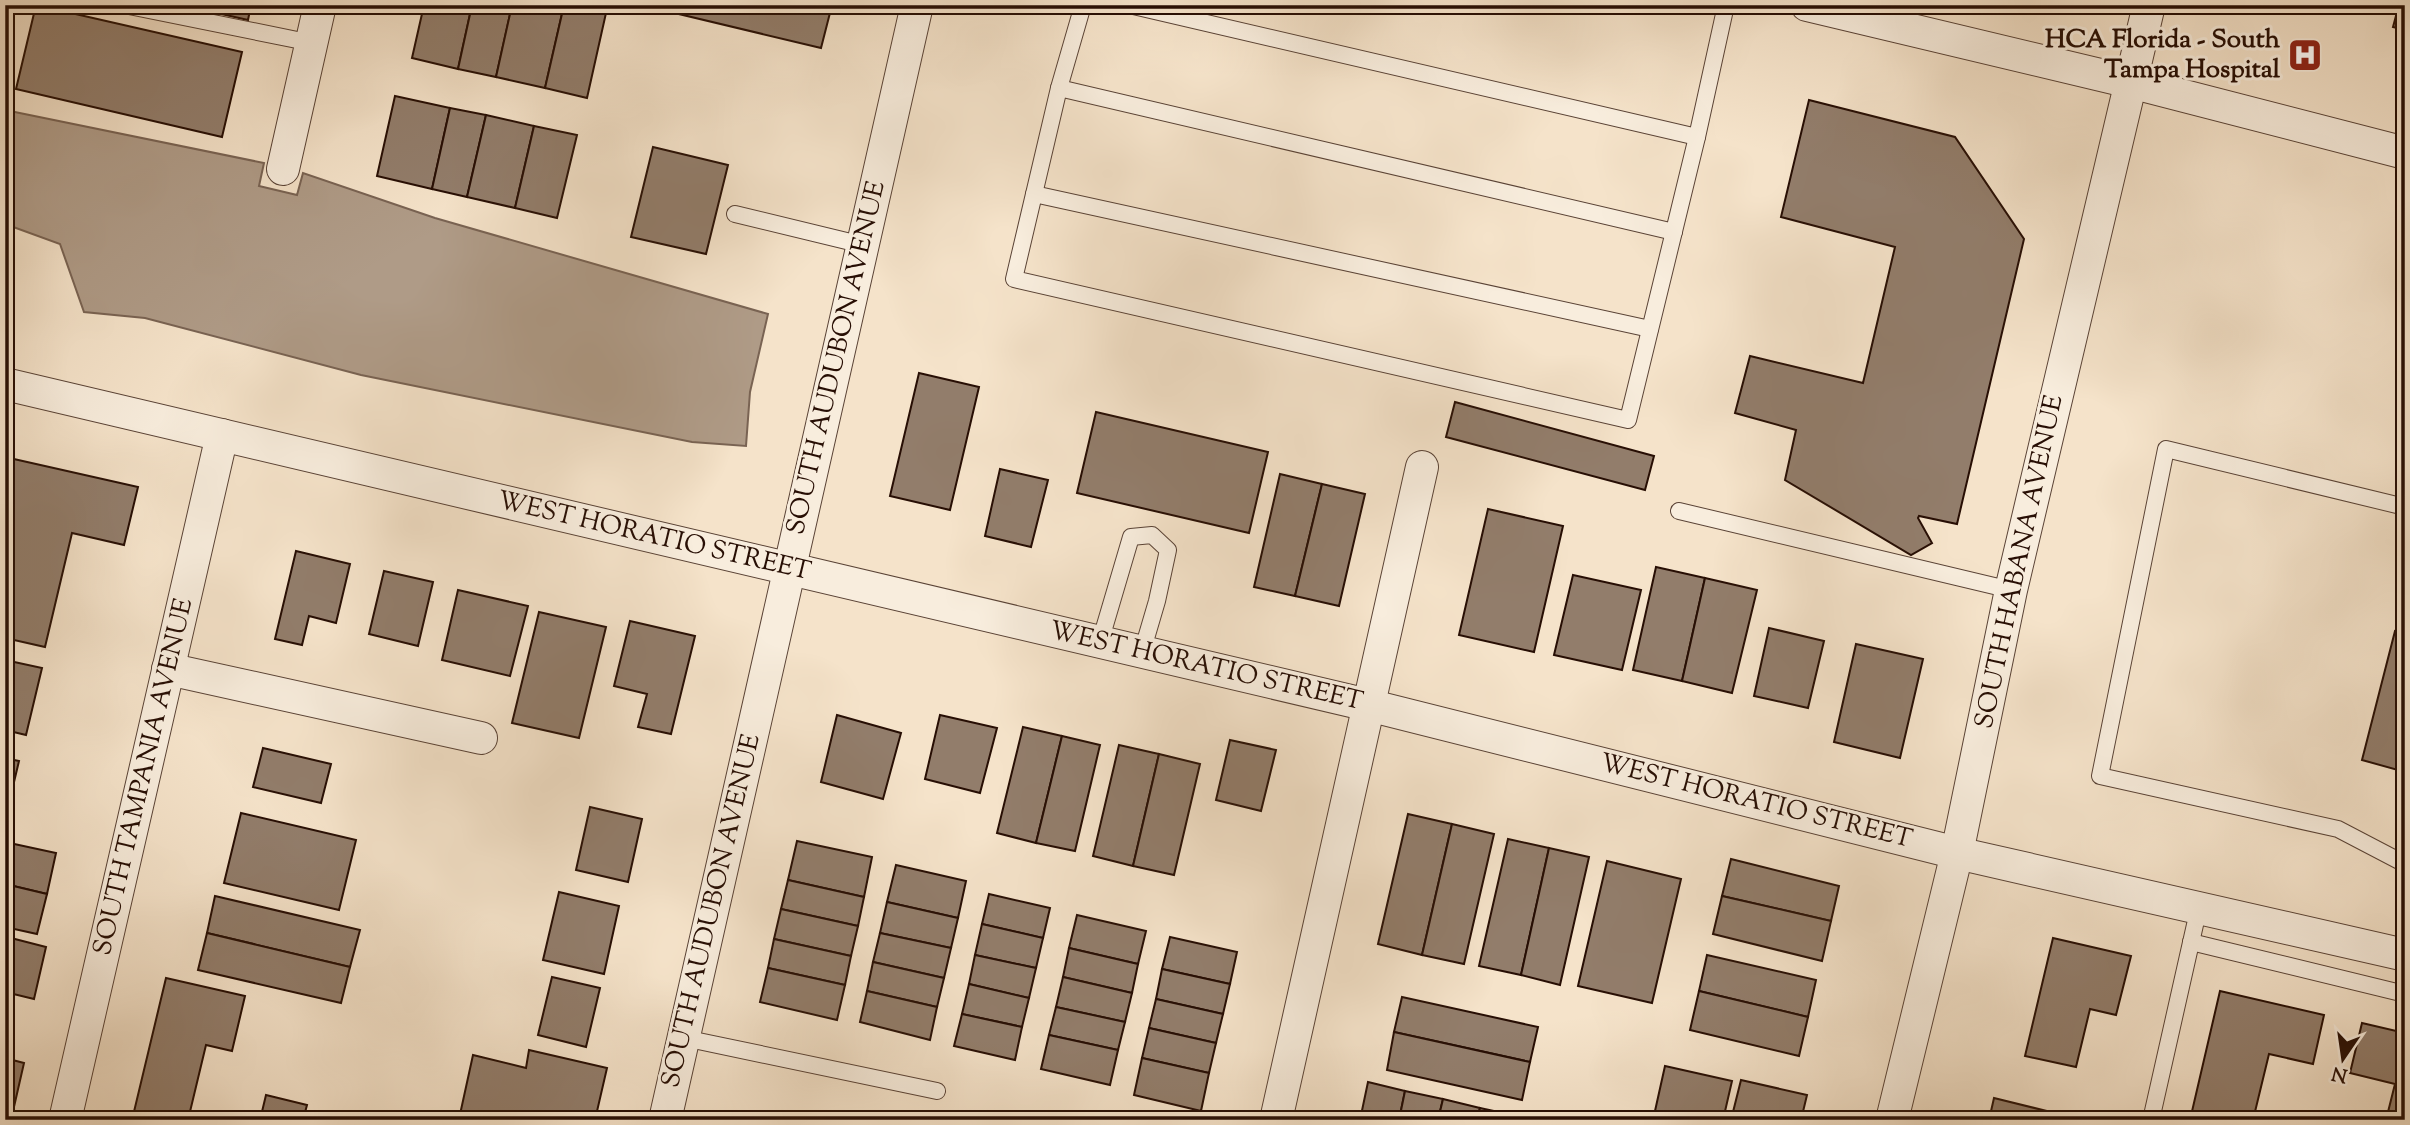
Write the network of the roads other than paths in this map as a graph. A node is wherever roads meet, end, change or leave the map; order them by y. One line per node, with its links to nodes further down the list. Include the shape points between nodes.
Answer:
1 (124, 5): 9 (lane)
2 (320, 5): 9 (street)
3 (917, 5): 18 (street, SOUTH AUDUBON AVENUE)
4 (1083, 5): 11 (lane)
5 (1129, 5): 12 (lane)
6 (1726, 5): 12 (lane)
7 (1807, 5): 10 (street)
8 (2149, 5): 10 (street, SOUTH HABANA AVENUE)
9 (312, 43): 14 (street)
10 (2130, 82): 13 (street); 26 (street, SOUTH HABANA AVENUE)
11 (1059, 88): 15 (lane); 17 (lane)
12 (1697, 137): 17 (lane)
13 (2405, 153)
14 (283, 169)
15 (1034, 194): 19 (lane); 19 (lane, via 1014,279 1628,420)
16 (735, 214): 18 (lane)
17 (1674, 232): 19 (lane)
18 (863, 245): 25 (street, SOUTH AUDUBON AVENUE)
19 (1650, 329)
20 (5, 384): 21 (street, WEST HORATIO STREET)
21 (222, 435): 25 (street, WEST HORATIO STREET); 29 (street, SOUTH TAMPANIA AVENUE)
22 (1422, 467): 30 (street)
23 (2405, 507): 33 (lane, via 2166,449 2100,776 2338,829)
24 (1679, 511): 26 (lane)
25 (789, 569): 27 (street, WEST HORATIO STREET); 38 (street, SOUTH AUDUBON AVENUE)
26 (2011, 590): 32 (street, SOUTH HABANA AVENUE)
27 (1100, 642): 28 (street, WEST HORATIO STREET); 28 (lane, via 1131,537 1152,536 1168,550)
28 (1142, 652): 30 (street, WEST HORATIO STREET)
29 (168, 669): 31 (street); 40 (street, SOUTH TAMPANIA AVENUE)
30 (1368, 705): 32 (street, WEST HORATIO STREET); 42 (street)
31 (481, 737)
32 (1957, 853): 34 (street, WEST HORATIO STREET); 43 (street, SOUTH HABANA AVENUE)
33 (2405, 864)
34 (2199, 907): 35 (lane); 36 (street, WEST HORATIO STREET)
35 (2191, 942): 37 (lane); 44 (lane)
36 (2404, 952)
37 (2405, 994)
38 (684, 1038): 39 (lane); 41 (street, SOUTH AUDUBON AVENUE)
39 (937, 1091)
40 (65, 1120)
41 (665, 1120)
42 (1276, 1120)
43 (1892, 1120)
44 (2151, 1120)

